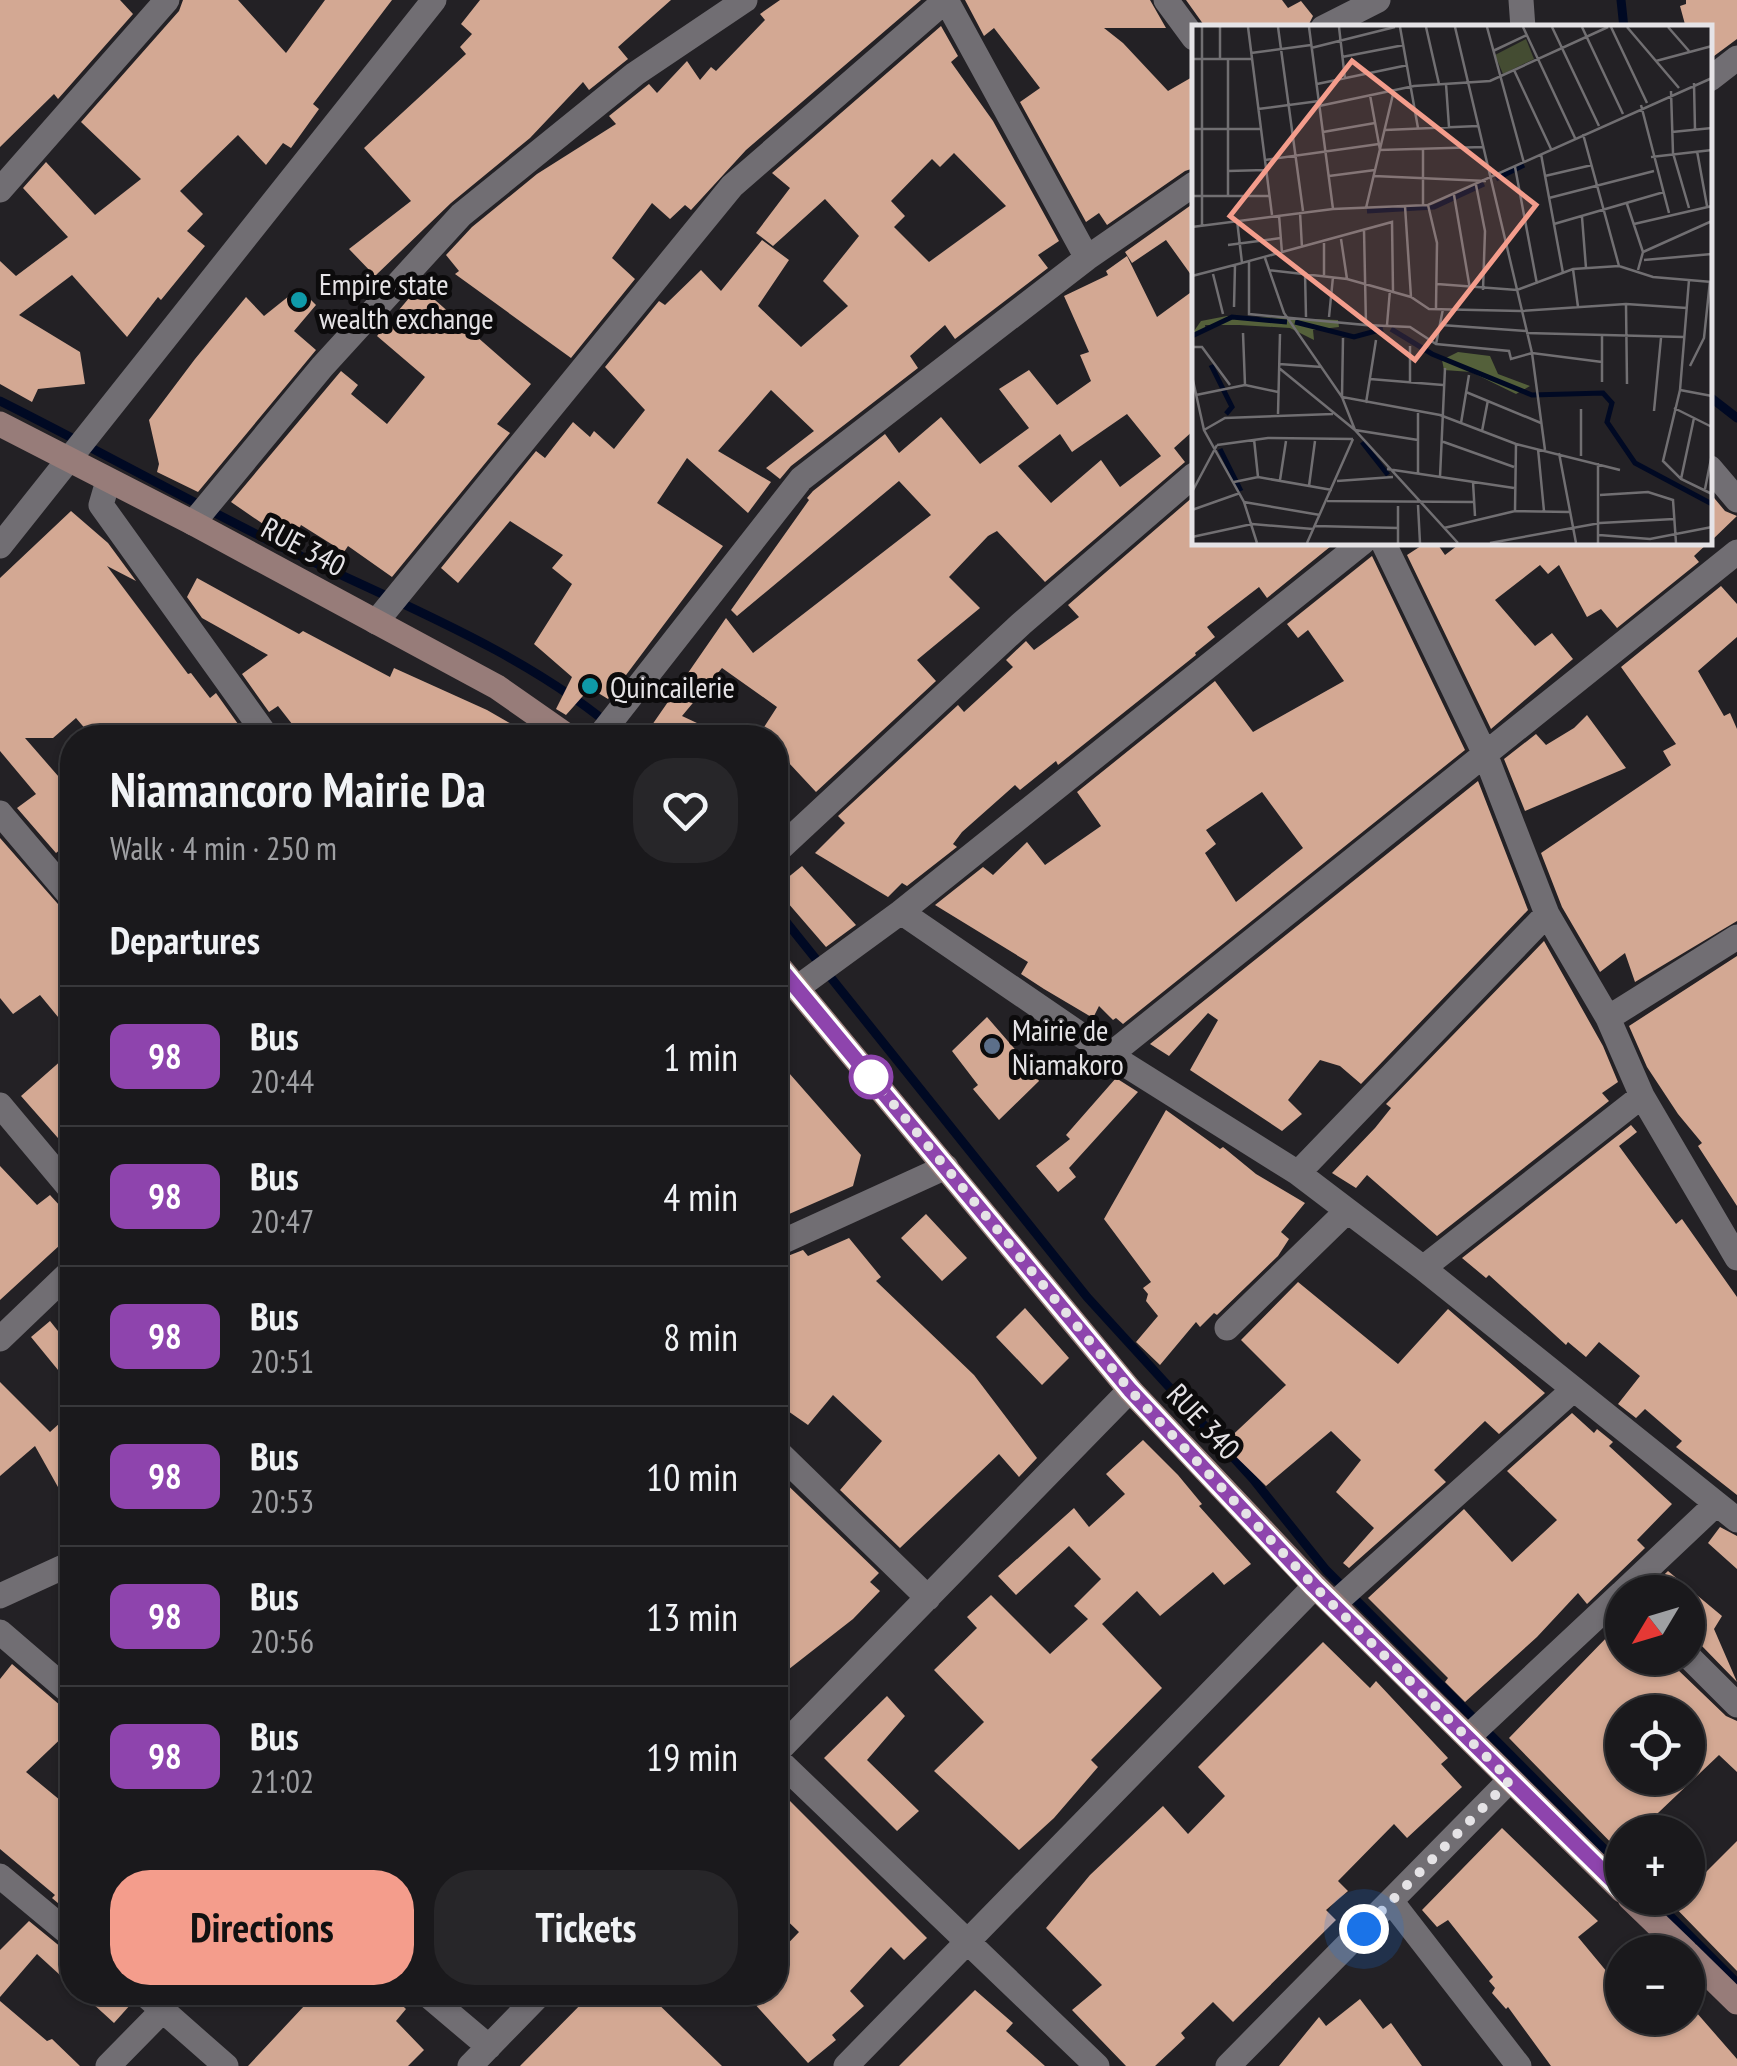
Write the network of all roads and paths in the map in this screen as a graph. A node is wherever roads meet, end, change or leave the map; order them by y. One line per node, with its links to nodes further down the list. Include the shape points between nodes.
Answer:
1 (166, 0): 15 (street)
2 (434, 0): 18 (street)
3 (746, 0): 23 (street, via 635,74 460,215)
4 (946, 0): 16 (street); 28 (street, via 732,186)
5 (1166, 0): 11 (street)
6 (1378, 0): 8 (street)
7 (1521, 0): 10 (street)
8 (1349, 6): 9 (street)
9 (1327, 25)
10 (1522, 25)
11 (1192, 35)
12 (1737, 58): 13 (street)
13 (1712, 77)
14 (1192, 185): 16 (street)
15 (0, 190)
16 (1087, 258): 31 (street, via 801,479)
17 (0, 424): 18 (street, RUE 340)
18 (72, 460): 21 (street, RUE 340); 25 (street)
19 (1712, 470): 22 (street)
20 (1192, 477): 34 (street, via 1021,624)
21 (108, 480): 23 (street, RUE 340); 29 (street, via 101,506)
22 (1737, 500)
23 (193, 523): 28 (street, RUE 340)
24 (1359, 545): 36 (street)
25 (0, 546)
26 (1392, 546): 32 (street)
27 (1737, 552): 32 (street)
28 (376, 622): 30 (street, RUE 340, via 497,687)
29 (259, 725)
30 (551, 725)
31 (608, 725)
32 (1485, 754): 37 (street); 42 (street)
33 (0, 813): 35 (street)
34 (788, 841)
35 (60, 884)
36 (901, 912): 40 (street); 42 (street)
37 (1547, 914): 41 (street); 46 (street)
38 (1737, 938): 41 (street)
39 (788, 977): 40 (street, RUE 340)
40 (797, 988): 45 (street, RUE 340)
41 (1608, 1018): 43 (street)
42 (1110, 1056): 46 (street)
43 (1642, 1096): 50 (street); 51 (street)
44 (0, 1105): 47 (street)
45 (946, 1168): 49 (street); 56 (street, RUE 340)
46 (1298, 1174): 48 (street)
47 (60, 1177)
48 (1347, 1210): 51 (street); 53 (street)
49 (788, 1239)
50 (1733, 1244)
51 (1423, 1268): 55 (street)
52 (60, 1282): 54 (street)
53 (1226, 1328)
54 (0, 1339)
55 (1574, 1388): 58 (street); 64 (street)
56 (1130, 1390): 61 (street, RUE 340); 63 (street)
57 (788, 1462): 63 (street)
58 (1726, 1512): 60 (street)
59 (60, 1568): 62 (street)
60 (1646, 1575)
61 (1314, 1586): 64 (street, RUE 340); 80 (street)
62 (0, 1596)
63 (928, 1598): 71 (street)
64 (1334, 1603): 70 (street, RUE 340)
65 (1605, 1610): 70 (street)
66 (0, 1632): 68 (street)
67 (1705, 1673): 69 (street)
68 (60, 1684)
69 (1737, 1704)
70 (1468, 1737): 73 (street, RUE 340)
71 (788, 1743)
72 (788, 1769): 80 (street)
73 (1510, 1780): 74 (street, RUE 340); 76 (street)
74 (1605, 1873)
75 (0, 1876): 78 (street)
76 (1391, 1902): 92 (street); 93 (street)
77 (1648, 1915): 79 (street)
78 (60, 1926)
79 (1668, 1935)
80 (968, 1942): 90 (street); 91 (street)
81 (1705, 1970): 82 (street)
82 (1736, 2000)
83 (157, 2005): 86 (street)
84 (435, 2005): 87 (street)
85 (530, 2005): 87 (street)
86 (163, 2010): 88 (street); 89 (street)
87 (480, 2057)
88 (108, 2066)
89 (226, 2066)
90 (846, 2066)
91 (1097, 2066)
92 (1228, 2066)
93 (1519, 2066)

